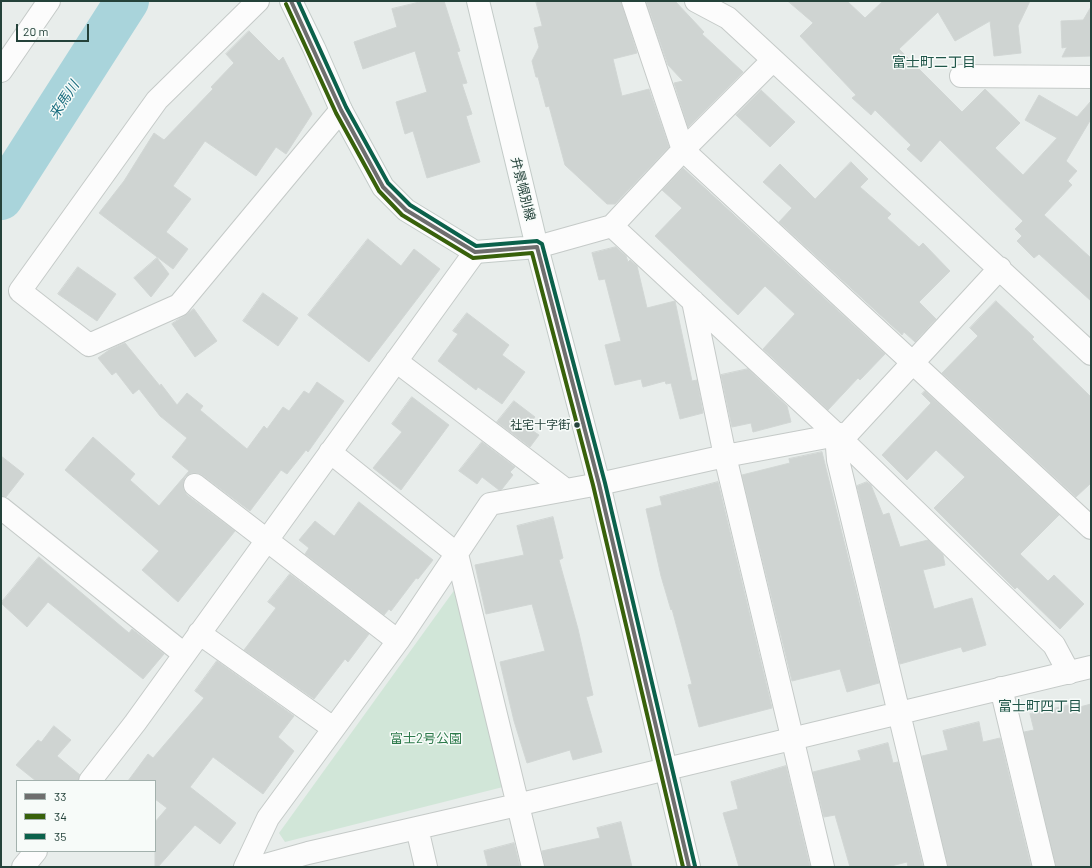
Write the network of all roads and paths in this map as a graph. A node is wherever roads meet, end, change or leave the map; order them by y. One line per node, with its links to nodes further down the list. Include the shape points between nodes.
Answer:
1 (49, 1): 8 (street)
2 (258, 1): 11 (street, via 157,100 20,292 89,345 178,305)
3 (291, 1): 11 (street)
4 (478, 1): 14 (street, 弁景幌別線)
5 (633, 1): 12 (street)
6 (696, 1): 7 (street, via 728,18)
7 (773, 60): 12 (street); 16 (street)
8 (1, 71)
9 (961, 76): 10 (street)
10 (1091, 77)
11 (341, 110): 15 (street, via 383,187 406,210)
12 (683, 150): 13 (street); 20 (street)
13 (612, 226): 14 (street); 17 (street)
14 (537, 247): 15 (street); 24 (street, 弁景幌別線)
15 (475, 252): 19 (street)
16 (1000, 268): 18 (street); 20 (street)
17 (693, 301): 21 (street); 23 (street)
18 (1091, 354)
19 (396, 361): 22 (street); 26 (street)
20 (912, 362): 21 (street, via 848,433); 28 (street)
21 (836, 434): 23 (street); 35 (street, via 1054,645); 37 (street, via 838,460)
22 (330, 452): 29 (street); 30 (street)
23 (725, 456): 24 (street); 39 (street)
24 (598, 484): 26 (street); 40 (street, 弁景幌別線)
25 (195, 485): 29 (street)
26 (566, 490): 30 (street, via 490,504)
27 (1, 508): 33 (street)
28 (1091, 528)
29 (267, 539): 31 (street); 32 (street)
30 (457, 554): 32 (street); 42 (street)
31 (199, 633): 33 (street); 38 (street)
32 (398, 641): 38 (street)
33 (184, 654): 41 (street)
34 (1091, 667): 35 (street)
35 (1069, 673): 36 (street)
36 (1001, 688): 37 (street); 54 (street)
37 (900, 713): 39 (street); 53 (street)
38 (333, 728): 47 (street, via 268,818)
39 (792, 738): 40 (street); 52 (street)
40 (665, 769): 42 (street); 51 (street, 弁景幌別線)
41 (91, 780)
42 (517, 805): 43 (street); 50 (street)
43 (417, 828): 45 (street); 49 (street)
44 (35, 852): 46 (street)
45 (310, 860): 48 (street)
46 (23, 867)
47 (245, 867)
48 (258, 867)
49 (426, 867)
50 (533, 867)
51 (688, 867)
52 (823, 867)
53 (936, 867)
54 (1044, 867)

